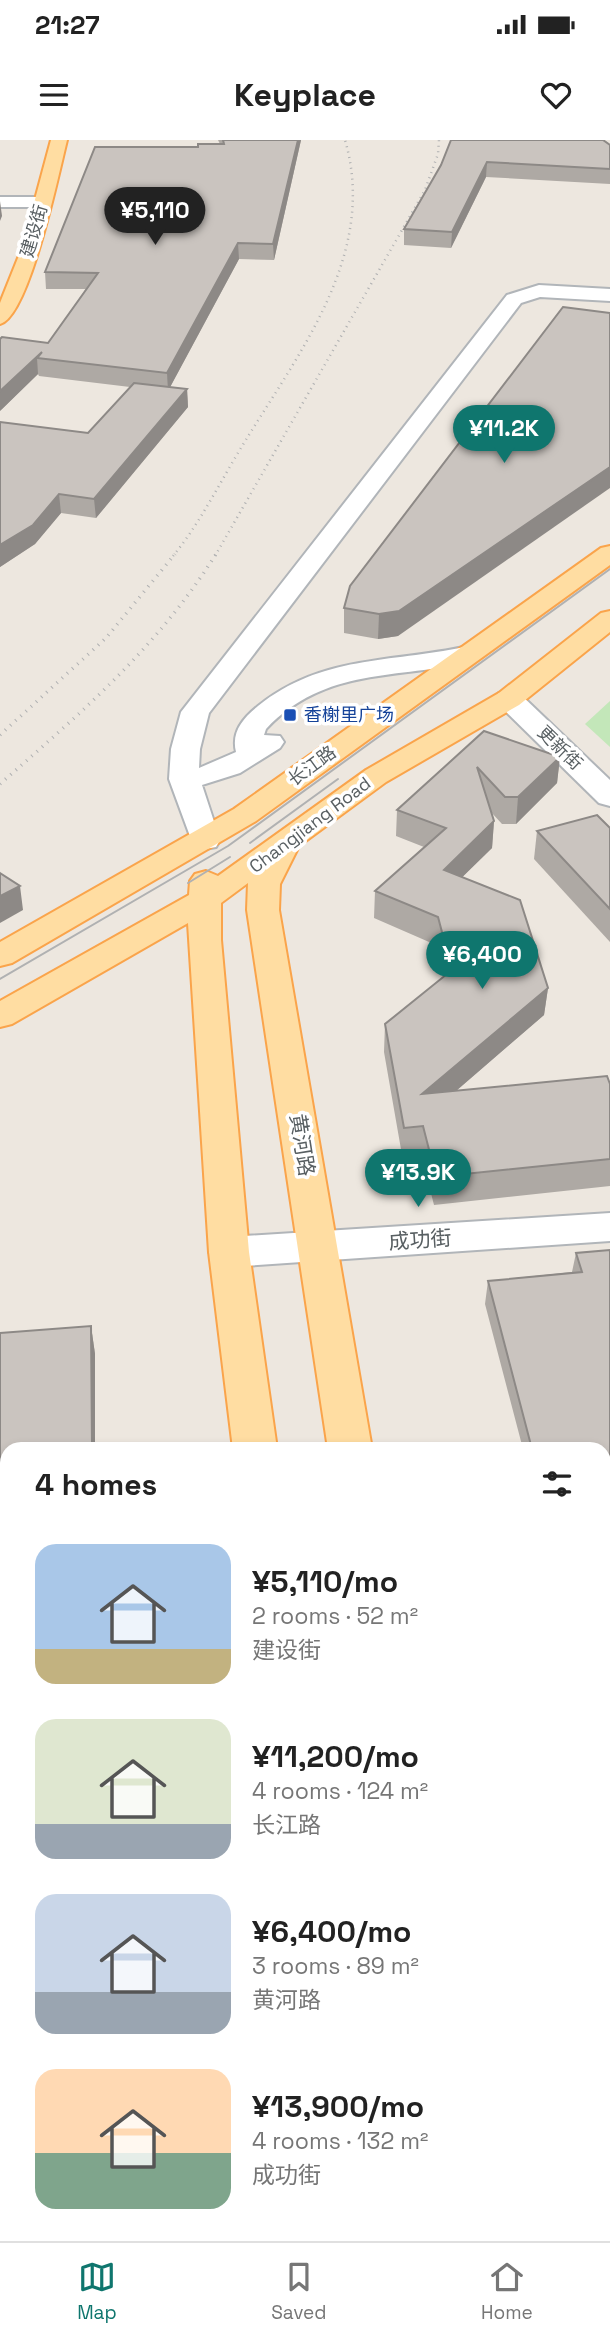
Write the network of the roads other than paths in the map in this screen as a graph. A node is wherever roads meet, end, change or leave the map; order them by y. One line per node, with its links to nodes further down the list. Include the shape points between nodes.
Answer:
1 (59, 140): 3 (main road, 建设街)
2 (0, 202): 3 (street)
3 (42, 202): 5 (main road, 建设街, via 31,248)
4 (610, 295): 10 (street, via 539,291 514,299 195,712 183,748)
5 (2, 314)
6 (610, 553): 8 (main road, 长江路)
7 (610, 619): 9 (main road, Changjiang Road)
8 (464, 655): 10 (street, via 378,669 251,756 218,773); 12 (main road, 长江路)
9 (509, 699): 11 (street, 更新街); 13 (main road, Changjiang Road, via 376,776)
10 (184, 779): 12 (street)
11 (610, 797)
12 (205, 840): 14 (main road); 15 (main road, 长江路)
13 (284, 845): 14 (main road, Changjiang Road); 18 (main road, 黄河路, via 264,884 263,910)
14 (205, 900): 16 (main road, Changjiang Road); 19 (main road, via 204,940)
15 (0, 956)
16 (0, 1016)
17 (610, 1227): 18 (street, 成功街)
18 (319, 1246): 19 (street, 成功街); 21 (main road, 黄河路)
19 (229, 1252): 20 (main road)
20 (254, 1442)
21 (349, 1442)

